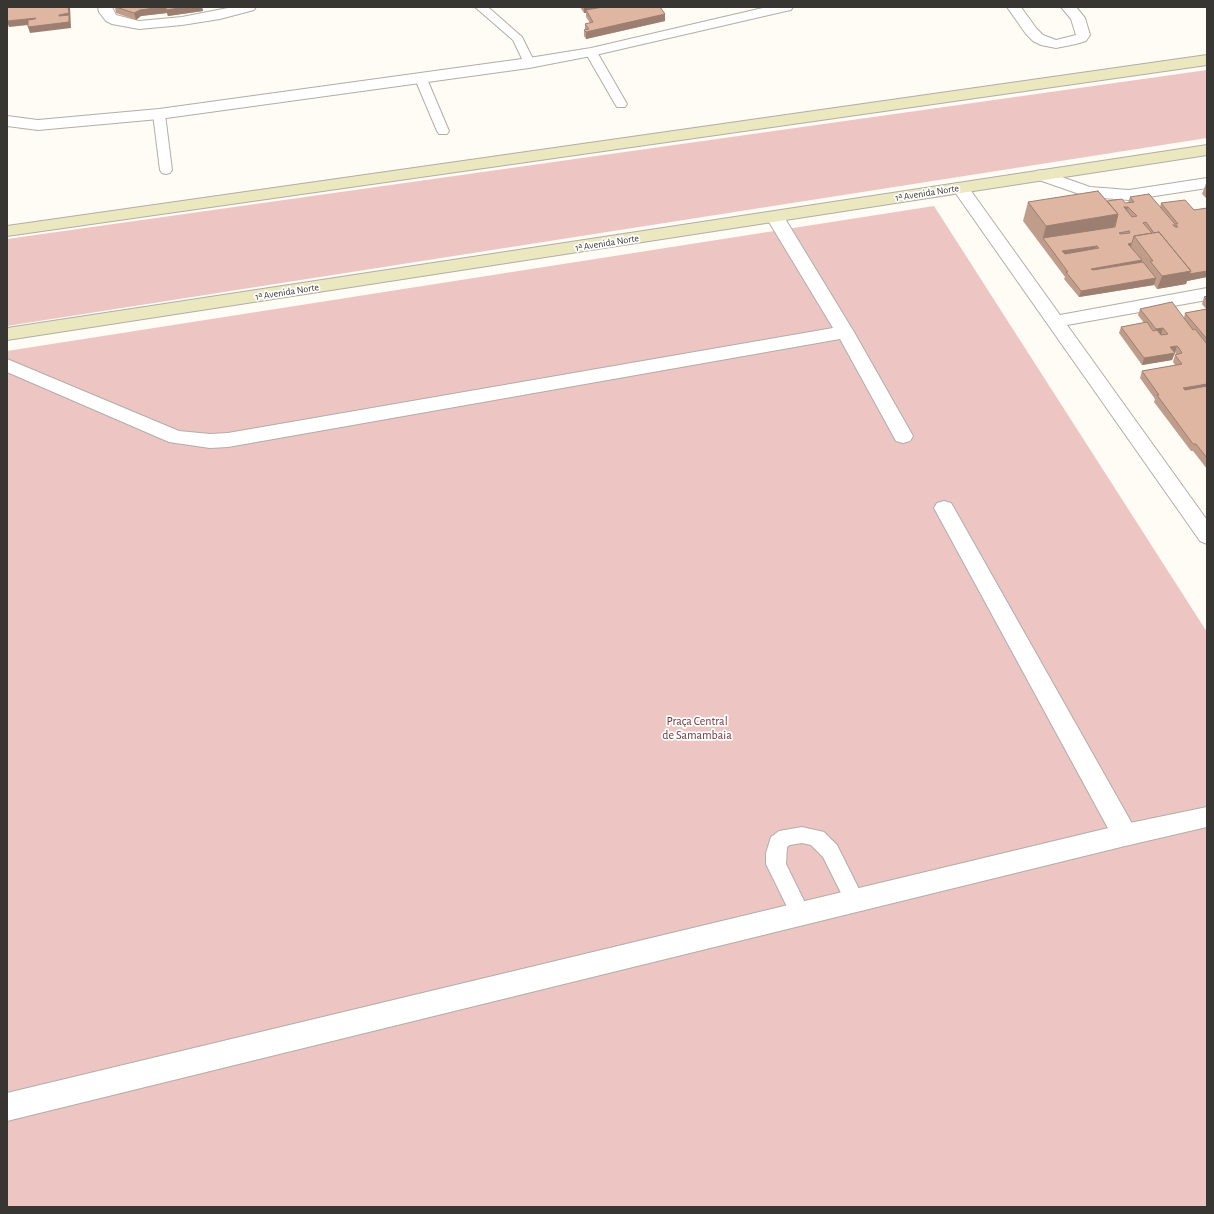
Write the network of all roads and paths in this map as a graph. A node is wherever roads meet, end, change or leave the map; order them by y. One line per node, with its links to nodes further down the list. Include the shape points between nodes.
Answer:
1 (105, 7): 2 (street, via 111,18 139,25 220,15)
2 (249, 7)
3 (481, 7): 9 (lane, via 518,39)
4 (786, 7): 7 (street)
5 (1014, 7): 6 (street, via 1038,38 1056,44 1076,40 1083,35 1078,18)
6 (1068, 7)
7 (591, 52): 9 (street); 11 (lane)
8 (1207, 60): 21 (main road)
9 (530, 64): 10 (street)
10 (422, 79): 12 (street); 14 (lane)
11 (621, 104)
12 (159, 114): 13 (street, via 38,125); 16 (lane)
13 (7, 121)
14 (443, 131)
15 (1207, 150): 17 (main road, 1ᵃ Avenida Norte)
16 (166, 170)
17 (1042, 175): 18 (street, via 1088,192 1129,195); 19 (main road, 1ᵃ Avenida Norte)
18 (1207, 183)
19 (960, 188): 20 (main road, 1ᵃ Avenida Norte); 23 (street)
20 (775, 217): 24 (street); 25 (main road, 1ᵃ Avenida Norte)
21 (7, 231)
22 (1207, 294): 23 (street)
23 (1054, 322): 29 (street)
24 (845, 332): 26 (street, via 228,440 210,441 176,437); 27 (street)
25 (7, 334)
26 (7, 365)
27 (903, 436)
28 (944, 508): 31 (street)
29 (1207, 536)
30 (1207, 817): 31 (street)
31 (1125, 835): 32 (street)
32 (855, 901): 33 (street); 33 (lane, via 830,851 817,838 802,835 786,837 778,843 776,864)
33 (801, 915): 34 (street)
34 (7, 1107)

